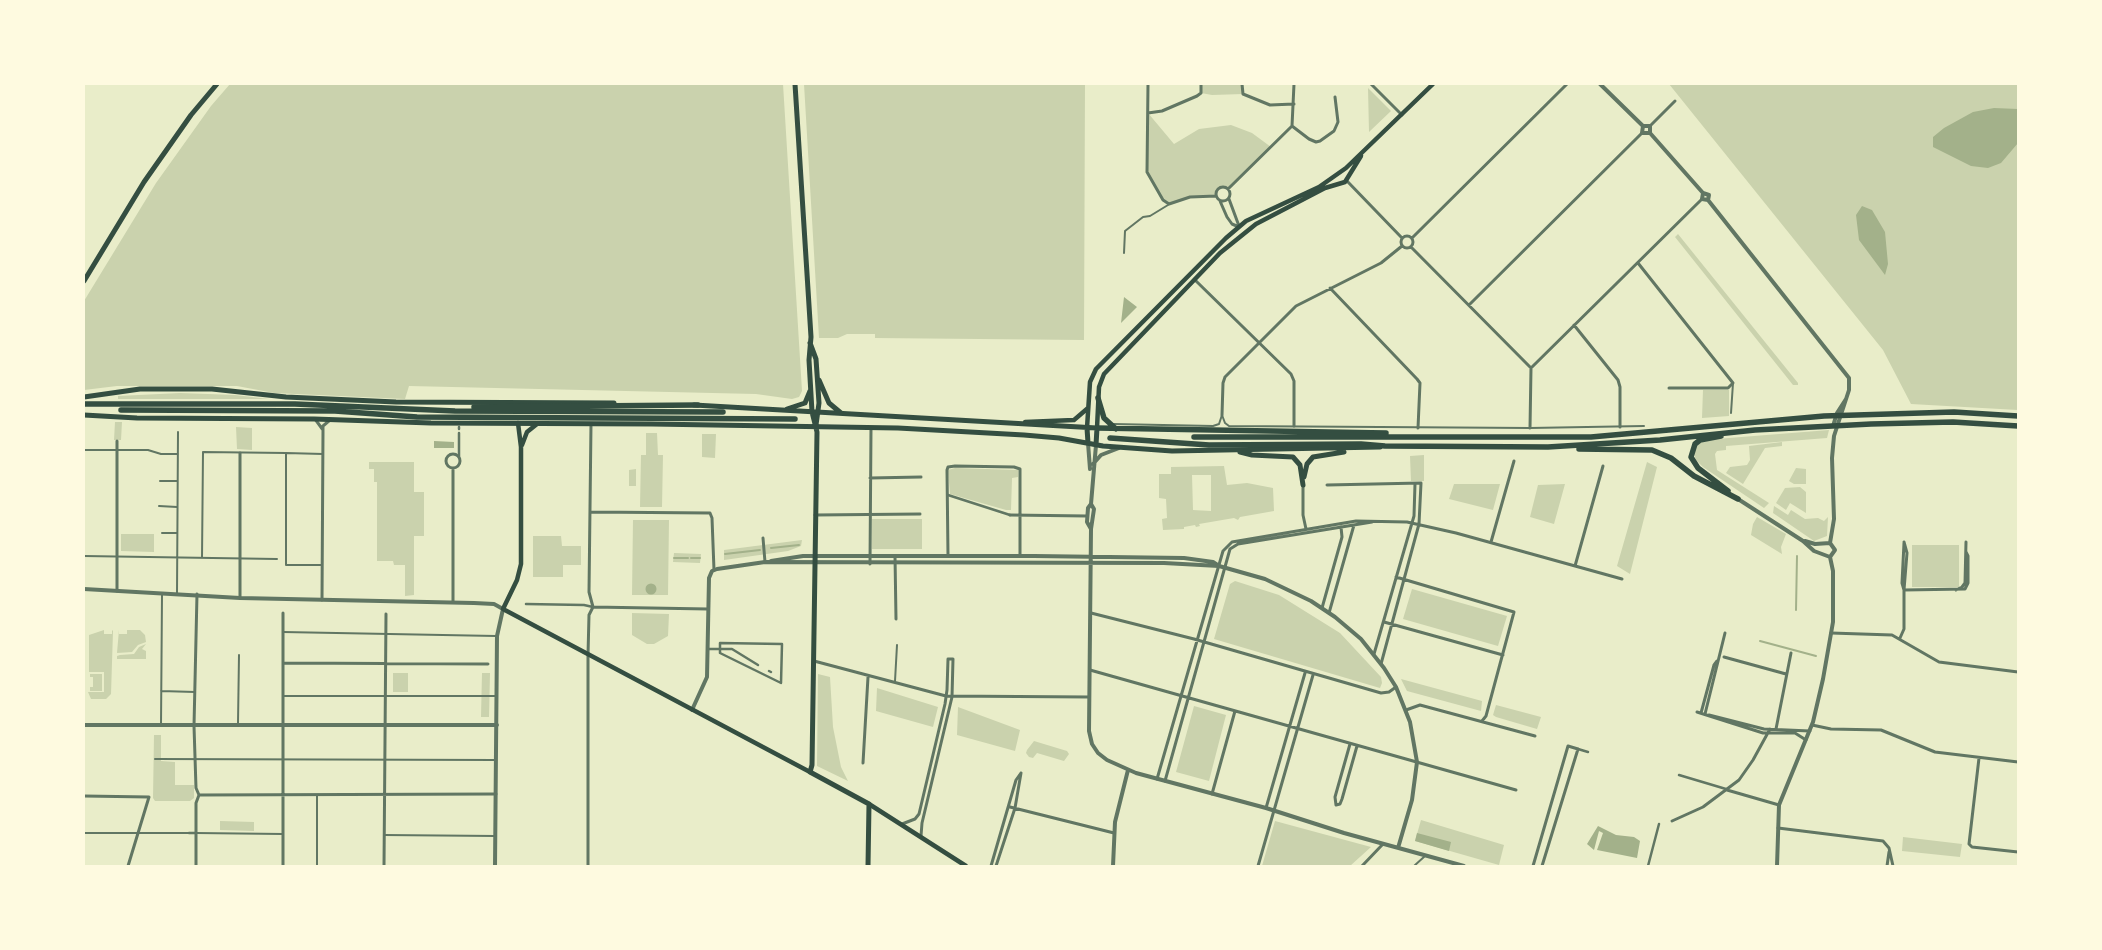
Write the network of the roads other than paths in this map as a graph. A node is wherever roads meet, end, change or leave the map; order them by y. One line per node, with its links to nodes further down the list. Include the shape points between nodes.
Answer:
1 (217, 84): 42 (main road, via 158,162)
2 (795, 84): 46 (main road)
3 (1148, 84): 14 (street)
4 (1201, 84): 14 (street, via 1201,93 1197,96 1162,111)
5 (1242, 84): 13 (street, via 1243,94 1270,105)
6 (1294, 84): 13 (street)
7 (1371, 84): 15 (street)
8 (1433, 84): 15 (main road)
9 (1567, 84): 35 (street)
10 (1600, 84): 17 (street)
11 (1335, 97): 16 (street, via 1338,122 1334,131 1320,141 1309,139)
12 (1675, 101): 18 (street)
13 (1294, 104): 16 (street)
14 (1148, 113): 31 (street, via 1147,172 1163,200)
15 (1402, 115): 21 (main road)
16 (1292, 126): 24 (street)
17 (1643, 126): 18 (street); 20 (street)
18 (1650, 126): 19 (street)
19 (1650, 133): 20 (street); 25 (street)
20 (1642, 134): 44 (street)
21 (1362, 155): 22 (main road); 23 (main road)
22 (1338, 172): 23 (main road, via 1345,171); 23 (main road, via 1337,180); 33 (main road, via 1319,187 1251,218)
23 (1346, 180): 32 (main road); 34 (street)
24 (1228, 189): 26 (street, via 1218,188); 27 (street)
25 (1703, 193): 28 (street); 29 (street, via 1709,195)
26 (1216, 196): 30 (street); 31 (street, via 1190,197)
27 (1228, 199): 30 (street); 33 (street)
28 (1702, 200): 29 (street); 40 (street)
29 (1708, 200): 149 (street, via 1849,378 1851,384 1833,428 1834,520)
30 (1220, 201): 33 (street, via 1232,224)
31 (1169, 204): 39 (lane, via 1143,217 1126,231)
32 (1262, 221): 33 (main road); 36 (main road)
33 (1239, 227): 36 (main road); 57 (main road, via 1096,370 1090,382)
34 (1402, 238): 35 (street); 37 (street)
35 (1412, 238): 38 (street)
36 (1227, 246): 41 (main road)
37 (1402, 246): 38 (street); 43 (street, via 1381,263)
38 (1411, 247): 44 (street)
39 (1124, 252)
40 (1638, 263): 45 (street); 50 (street)
41 (1195, 280): 47 (street); 54 (main road, via 1104,374)
42 (84, 281)
43 (1330, 288): 47 (street, via 1296,306); 85 (street, via 1417,378 1420,383)
44 (1469, 305): 48 (street)
45 (1574, 325): 48 (street); 81 (street, via 1618,380)
46 (810, 342): 49 (main road); 51 (main road)
47 (1260, 344): 67 (street, via 1225,377); 78 (street, via 1291,374 1294,381)
48 (1530, 368): 86 (street)
49 (818, 377): 63 (main road); 64 (main road, via 830,403)
50 (1733, 383): 52 (street, via 1728,388); 65 (lane)
51 (811, 388): 60 (main road, via 805,403); 62 (main road)
52 (1669, 388)
53 (84, 397): 56 (main road, via 140,388 236,390 286,397 396,402)
54 (1098, 398): 76 (highway); 84 (main road)
55 (84, 404): 59 (highway, via 295,404)
56 (698, 405): 59 (highway, via 496,406); 60 (main road)
57 (1088, 408): 75 (main road, via 1074,420); 83 (main road)
58 (121, 410): 71 (highway, via 335,411 417,417)
59 (415, 410): 61 (highway)
60 (784, 410): 62 (main road)
61 (723, 412)
62 (812, 412): 63 (main road); 77 (main road)
63 (819, 412): 64 (main road); 77 (main road)
64 (841, 413): 75 (main road)
65 (1731, 413)
66 (84, 415): 69 (main road)
67 (1222, 415): 76 (lane, via 1219,424 1213,426); 78 (lane, via 1230,426)
68 (2018, 416): 92 (highway, via 1954,412 1871,414 1591,437)
69 (314, 419): 70 (main road); 90 (street)
70 (331, 420): 72 (main road); 90 (street, via 323,426)
71 (795, 420)
72 (518, 423): 73 (main road); 100 (main road)
73 (538, 423): 74 (main road); 100 (main road, via 527,432)
74 (591, 423): 77 (main road); 128 (street)
75 (1019, 424): 83 (main road)
76 (1108, 424): 88 (highway)
77 (815, 426): 82 (main road); 131 (main road)
78 (1294, 426): 85 (lane)
79 (1644, 426): 81 (lane)
80 (2018, 426): 89 (highway, via 1953,422)
81 (1620, 427): 86 (lane)
82 (871, 428): 96 (main road, via 1024,435); 117 (street)
83 (1087, 428): 84 (main road); 96 (main road)
84 (1097, 428): 88 (highway); 97 (main road)
85 (1418, 428): 86 (lane)
86 (1530, 428)
87 (459, 430): 110 (street)
88 (1118, 430): 92 (highway)
89 (1755, 430): 99 (highway, via 1583,445); 124 (highway, via 1700,440 1692,447 1691,457 1698,468)
90 (323, 431): 109 (street)
91 (178, 432): 108 (lane)
92 (1423, 436): 94 (highway)
93 (1110, 438): 98 (highway, via 1190,444)
94 (1194, 438)
95 (117, 441): 104 (street)
96 (1088, 443): 97 (main road); 115 (street)
97 (1096, 445): 101 (main road); 112 (street)
98 (1385, 446): 99 (highway); 102 (main road)
99 (1509, 446): 124 (highway, via 1652,450)
100 (521, 447): 190 (main road, via 521,564)
101 (1121, 448): 105 (main road); 112 (street, via 1101,455)
102 (1364, 449): 105 (main road); 121 (main road, via 1313,457 1306,466)
103 (84, 450): 104 (lane)
104 (117, 450): 108 (lane); 153 (street)
105 (1236, 451): 121 (main road, via 1293,457 1300,465)
106 (240, 453): 107 (lane); 161 (lane, via 203,452); 162 (street)
107 (286, 453): 109 (lane); 170 (lane, via 286,566)
108 (178, 454): 119 (lane)
109 (323, 454): 170 (street)
110 (459, 458): 114 (street, via 459,464); 114 (street, via 453,454 448,457 447,464)
111 (1514, 460): 146 (street)
112 (1093, 464): 115 (street)
113 (1603, 466): 172 (street)
114 (454, 468): 186 (street)
115 (1091, 476): 125 (street)
116 (921, 477): 117 (street)
117 (870, 478): 129 (street)
118 (160, 481): 119 (lane)
119 (178, 481): 127 (lane)
120 (1415, 484): 122 (street); 136 (street); 137 (street, via 1421,484)
121 (1303, 485): 140 (street)
122 (1327, 485)
123 (946, 495): 132 (street); 133 (street, via 948,467 1014,467 1020,469); 157 (street)
124 (1738, 499): 145 (street)
125 (1090, 504): 134 (street); 141 (street, via 1094,509)
126 (159, 506): 127 (lane)
127 (177, 507): 143 (lane)
128 (590, 512): 174 (street, via 711,514); 188 (street, via 589,592)
129 (870, 514): 130 (street); 131 (street); 155 (street)
130 (920, 514)
131 (814, 515): 154 (main road)
132 (1010, 515): 133 (street)
133 (1020, 515): 134 (street); 158 (street)
134 (1088, 516): 141 (street)
135 (1373, 521): 136 (street); 138 (street); 140 (street)
136 (1412, 523): 137 (street); 175 (street)
137 (1419, 524): 146 (street); 176 (street)
138 (1354, 525): 139 (street); 194 (street)
139 (1341, 527): 173 (street, via 1234,546 1228,552); 189 (street, via 1342,537)
140 (1306, 529): 171 (street, via 1232,542 1225,548)
141 (1091, 530): 163 (street)
142 (162, 533): 143 (lane)
143 (177, 533): 159 (lane)
144 (763, 538): 165 (street)
145 (1803, 541): 150 (street); 151 (street)
146 (1491, 542): 172 (street)
147 (1904, 542): 179 (street)
148 (1966, 542): 179 (street, via 1967,587 1962,591)
149 (1830, 543): 150 (street); 160 (street, via 1835,550)
150 (1823, 544): 151 (street)
151 (1822, 555): 160 (street)
152 (84, 556): 153 (lane)
153 (117, 556): 159 (lane); 180 (street)
154 (814, 556): 155 (street); 165 (street, via 791,556); 166 (main road)
155 (870, 556): 156 (street); 168 (street)
156 (895, 556): 157 (street); 169 (street)
157 (948, 556): 158 (street)
158 (1020, 556): 163 (street)
159 (177, 557): 161 (lane); 182 (lane)
160 (1830, 557): 201 (street, via 1833,571)
161 (202, 558): 162 (lane)
162 (240, 558): 164 (lane); 184 (street)
163 (1092, 558): 167 (street); 171 (street, via 1184,558 1210,561)
164 (277, 559)
165 (764, 562): 166 (street); 174 (street)
166 (814, 563): 168 (street); 217 (main road)
167 (1092, 563): 169 (street); 171 (street); 193 (street)
168 (870, 564): 169 (street)
169 (895, 564): 196 (street)
170 (322, 565): 185 (street)
171 (1219, 566): 173 (street); 205 (street)
172 (1575, 566): 177 (street)
173 (1224, 567): 189 (street, via 1283,586); 206 (street)
174 (714, 570): 191 (street, via 708,578)
175 (1396, 577): 176 (street); 197 (street)
176 (1405, 579): 198 (street); 213 (street, via 1514,612)
177 (1622, 579)
178 (84, 589): 180 (street)
179 (1904, 590): 204 (street, via 1904,630)
180 (117, 591): 181 (street)
181 (162, 593): 182 (street); 231 (lane)
182 (177, 593): 183 (street)
183 (197, 594): 184 (street); 232 (street)
184 (240, 598): 185 (street)
185 (322, 600): 186 (street)
186 (453, 602): 190 (street, via 494,604)
187 (526, 604): 188 (street)
188 (593, 607): 191 (street); 214 (street, via 589,615)
189 (1322, 608): 194 (street)
190 (504, 609): 203 (street); 214 (main road)
191 (708, 609): 208 (street)
192 (283, 613): 199 (street)
193 (1091, 613): 205 (street); 223 (street)
194 (1329, 613): 212 (street)
195 (386, 614): 202 (street)
196 (896, 619)
197 (1384, 622): 198 (street); 212 (street)
198 (1392, 624): 213 (street); 221 (street)
199 (283, 632): 202 (lane); 218 (street)
200 (1725, 633): 216 (street)
201 (1831, 633): 204 (street); 247 (street)
202 (386, 634): 203 (lane); 219 (street)
203 (497, 636): 235 (street)
204 (1900, 638): 224 (street, via 1944,663)
205 (1197, 640): 206 (street); 237 (street)
206 (1204, 642): 225 (street); 240 (street)
207 (897, 645): 229 (lane)
208 (708, 649): 209 (street); 241 (street, via 706,681)
209 (720, 649): 209 (street, via 720,642 782,644 781,683 720,653); 222 (street, via 732,649)
210 (1791, 653): 226 (street)
211 (239, 654): 251 (lane)
212 (1374, 654): 221 (street)
213 (1503, 654): 245 (street)
214 (588, 655): 241 (main road); 320 (street)
215 (1724, 657): 226 (street)
216 (1718, 660): 244 (street); 244 (street, via 1699,712)
217 (814, 662): 228 (street); 277 (main road)
218 (283, 663): 219 (street); 234 (street)
219 (386, 664): 220 (street); 233 (street)
220 (488, 664)
221 (1381, 664): 230 (street)
222 (758, 665)
223 (1090, 670): 237 (street); 239 (street)
224 (2018, 672)
225 (1305, 673): 227 (street); 254 (street)
226 (1786, 674): 256 (street)
227 (1313, 675): 230 (street, via 1381,693); 255 (street)
228 (868, 677): 229 (street); 275 (street)
229 (894, 683): 236 (street)
230 (1396, 687): 242 (street)
231 (161, 691): 232 (lane); 249 (lane)
232 (195, 692): 250 (street)
233 (386, 695): 234 (lane); 235 (lane); 253 (street)
234 (283, 696): 252 (street)
235 (497, 696): 246 (street)
236 (946, 696): 238 (street); 238 (street, via 948,658 953,659); 265 (street)
237 (1182, 696): 240 (street); 279 (street)
238 (952, 697): 239 (street); 266 (street)
239 (1089, 697): 276 (street, via 1092,744 1102,756)
240 (1189, 698): 243 (street); 280 (street)
241 (692, 710): 277 (main road)
242 (1406, 710): 245 (street, via 1420,705); 273 (street, via 1415,740)
243 (1235, 711): 254 (street); 288 (street)
244 (1707, 715): 257 (street)
245 (1482, 721): 259 (street)
246 (497, 725): 253 (street); 272 (street)
247 (1812, 725): 258 (street); 267 (street, via 1831,729 1881,730 1935,752)
248 (84, 726): 249 (street)
249 (161, 726): 250 (street)
250 (194, 726): 251 (street); 269 (street)
251 (238, 726): 252 (street)
252 (283, 726): 253 (street); 270 (street)
253 (385, 726): 271 (street)
254 (1290, 726): 255 (street); 294 (street)
255 (1297, 729): 261 (street); 295 (street)
256 (1776, 729): 257 (street); 258 (street)
257 (1770, 731): 260 (street, via 1795,733); 282 (street, via 1746,772)
258 (1810, 731): 260 (street)
259 (1535, 736)
260 (1806, 740): 291 (street)
261 (1350, 744): 262 (street); 262 (street, via 1335,797 1336,805 1342,800)
262 (1357, 746): 273 (street)
263 (1578, 749): 264 (street); 330 (street, via 1568,746); 331 (street)
264 (1588, 752)
265 (933, 754): 266 (street); 297 (street, via 919,814)
266 (938, 755): 308 (street, via 922,823)
267 (1979, 758): 274 (street); 312 (street, via 1969,844)
268 (155, 759): 269 (lane)
269 (195, 759): 270 (lane); 287 (street)
270 (283, 760): 271 (lane); 283 (street)
271 (385, 760): 272 (lane); 285 (street)
272 (496, 760): 286 (street)
273 (1417, 762): 281 (street); 310 (street, via 1412,800)
274 (2018, 762)
275 (863, 763)
276 (1128, 770): 279 (street); 305 (street)
277 (810, 772): 290 (main road)
278 (1678, 775): 282 (street)
279 (1157, 779): 280 (street)
280 (1165, 781): 288 (street)
281 (1516, 790)
282 (1727, 790): 291 (street); 296 (street, via 1703,807)
283 (282, 793): 284 (street); 287 (street); 304 (street)
284 (317, 793): 285 (street); 317 (lane)
285 (385, 794): 286 (street); 306 (street)
286 (496, 794): 307 (street)
287 (199, 795): 303 (street)
288 (1212, 795): 294 (street)
289 (84, 796): 300 (street, via 149,797)
290 (869, 804): 297 (main road); 321 (main road)
291 (1779, 805): 299 (street)
292 (1010, 807): 293 (street); 293 (street, via 1016,780 1021,773); 323 (street)
293 (1015, 808): 305 (street); 324 (street)
294 (1266, 808): 295 (street)
295 (1274, 810): 309 (street); 326 (street)
296 (1672, 821)
297 (902, 824): 308 (main road)
298 (1659, 824): 332 (street)
299 (1778, 828): 311 (street, via 1879,840); 333 (street)
300 (139, 832): 301 (lane); 302 (lane); 314 (street)
301 (84, 833)
302 (189, 833): 303 (street)
303 (196, 833): 304 (lane); 315 (street)
304 (283, 834): 316 (street)
305 (1114, 834): 325 (street)
306 (384, 835): 307 (lane); 318 (street)
307 (495, 836): 319 (street)
308 (922, 836): 322 (main road)
309 (1383, 844): 310 (street); 327 (street)
310 (1398, 848): 313 (street)
311 (1890, 848): 334 (street); 335 (street)
312 (2018, 852)
313 (1425, 856): 328 (lane); 329 (street)
314 (128, 866)
315 (196, 866)
316 (282, 866)
317 (317, 866)
318 (384, 866)
319 (495, 866)
320 (588, 866)
321 (868, 866)
322 (966, 866)
323 (991, 866)
324 (996, 866)
325 (1113, 866)
326 (1258, 866)
327 (1362, 866)
328 (1414, 866)
329 (1464, 866)
330 (1533, 866)
331 (1542, 866)
332 (1648, 866)
333 (1777, 866)
334 (1887, 866)
335 (1893, 866)

